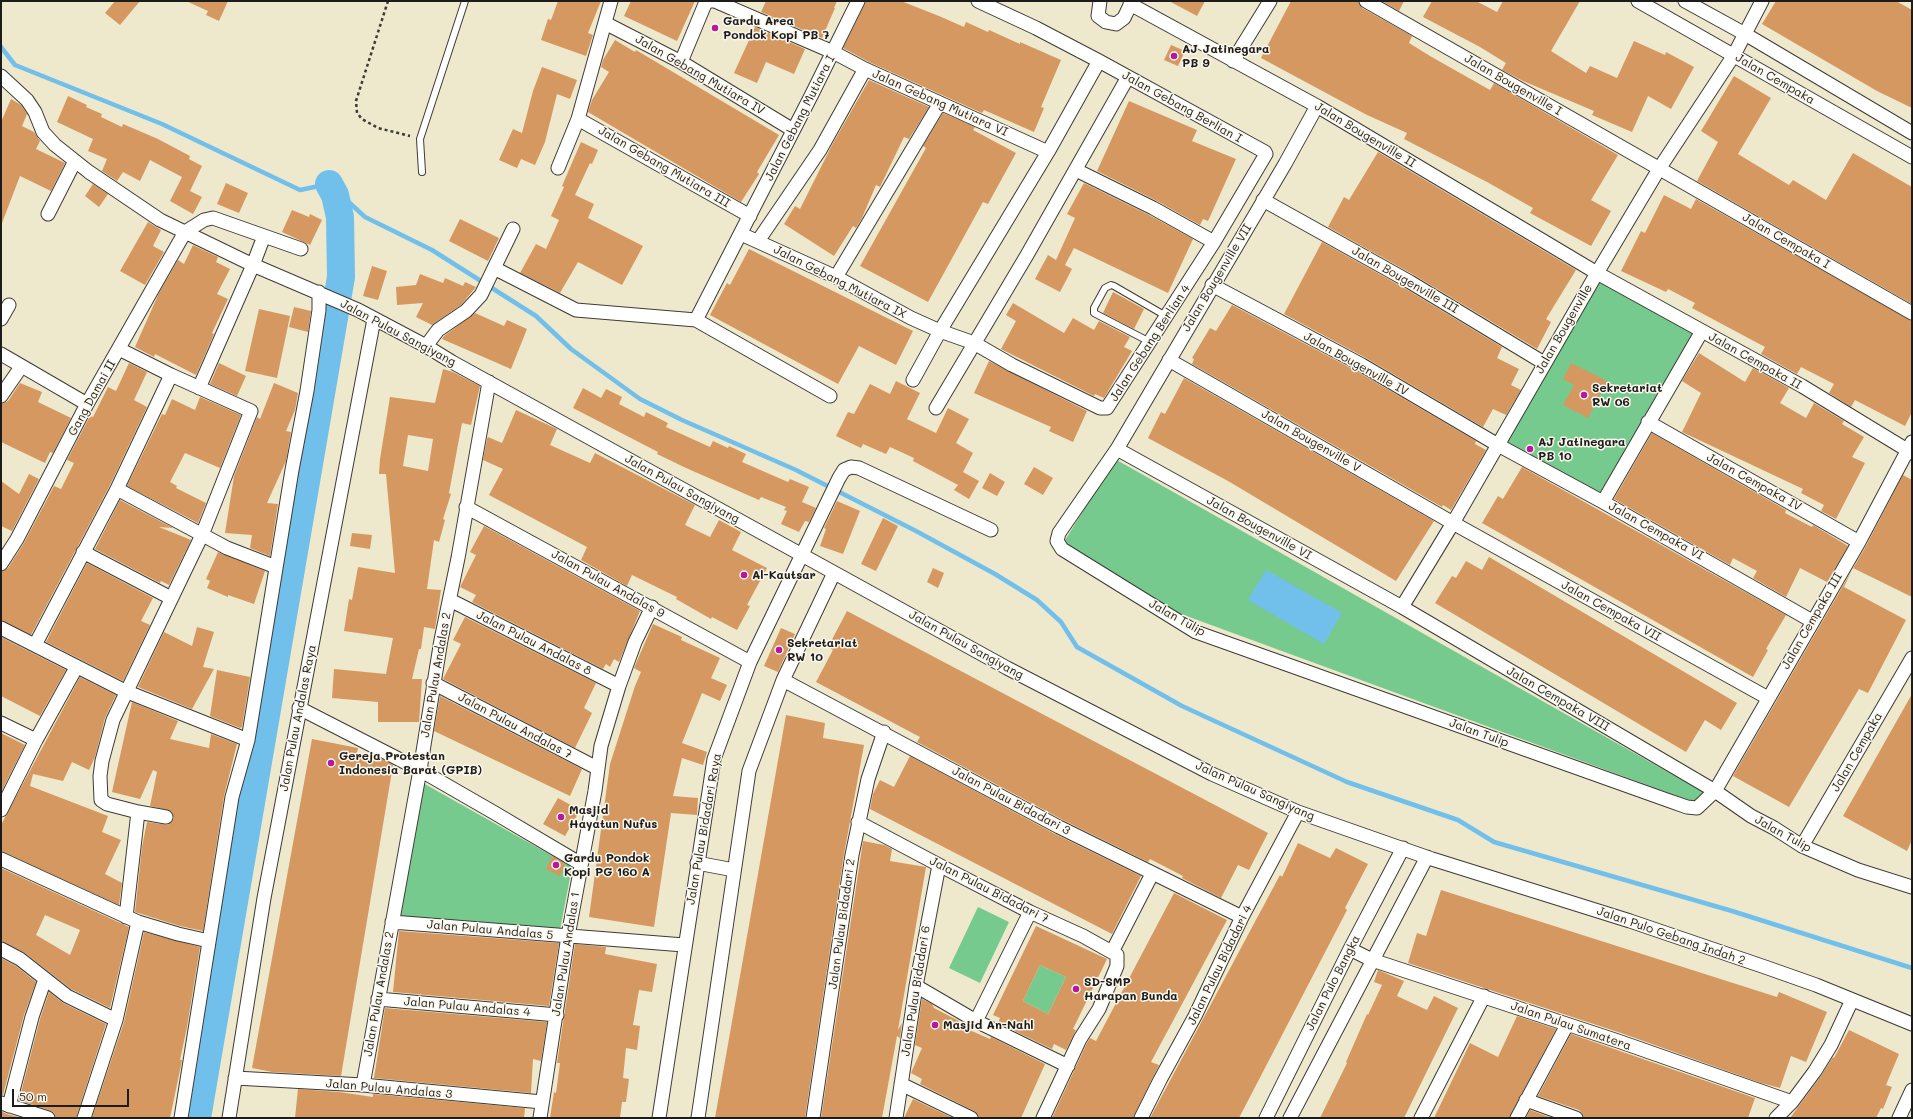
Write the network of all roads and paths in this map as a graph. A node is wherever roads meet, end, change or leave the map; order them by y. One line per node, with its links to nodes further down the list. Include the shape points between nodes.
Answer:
1 (388, 1): 28 (path, via 356,101 357,113 378,128)
2 (465, 1): 28 (lane)
3 (611, 1): 13 (street)
4 (858, 1): 15 (street, Jalan Gebang Mutiara I)
5 (978, 1): 17 (street, Jalan Gebang Berlian I)
6 (1100, 1): 12 (street, via 1098,16 1106,22 1116,24 1124,18)
7 (1270, 1): 18 (street)
8 (1366, 1): 34 (street, Jalan Bougenville I)
9 (1638, 1): 16 (street, Jalan Cempaka)
10 (1685, 1): 14 (street, Jalan Cempaka)
11 (1762, 1): 14 (street, Jalan Bougenville)
12 (1131, 2): 18 (street, Jalan Bougenville II)
13 (606, 23): 19 (street, Jalan Gebang Mutiara IV); 25 (street)
14 (1745, 34): 16 (street, Jalan Bougenville); 27 (street, Jalan Cempaka)
15 (833, 52): 19 (street, Jalan Gebang Mutiara VI, via 715,1 709,1 702,10); 20 (street, Jalan Gebang Mutiara VI); 26 (street, Jalan Gebang Mutiara I)
16 (1734, 55): 31 (street, Jalan Cempaka); 34 (street, Jalan Bougenville)
17 (1099, 61): 22 (street, Jalan Gebang Berlian I); 29 (street)
18 (1233, 61): 24 (street, Jalan Bougenville II)
19 (681, 62): 26 (street, Jalan Gebang Mutiara IV)
20 (865, 69): 23 (street, Jalan Gebang Mutiara VI); 44 (street, via 820,150)
21 (1, 76): 32 (street, Jalan Pulau Sangiyang, via 27,100 43,132)
22 (1128, 77): 30 (street, Jalan Gebang Berlian I); 35 (street)
23 (940, 103): 29 (street, Jalan Gebang Mutiara VI); 50 (street)
24 (1317, 106): 37 (street, Jalan Bougenville VII); 49 (street, Jalan Bougenville II)
25 (578, 118): 33 (street); 39 (street, Jalan Gebang Mutiara III)
26 (793, 130): 39 (street, Jalan Gebang Mutiara I)
27 (1912, 133)
28 (420, 139): 36 (lane)
29 (1048, 152): 59 (street)
30 (1265, 152): 45 (street, Jalan Gebang Berlian 4, via 1266,156)
31 (1912, 157)
32 (75, 161): 38 (street); 41 (street, Jalan Pulau Sangiyang, via 160,220)
33 (558, 168)
34 (1659, 169): 49 (street, Jalan Bougenville); 54 (street, Jalan Cempaka I)
35 (1076, 170): 45 (street); 62 (street)
36 (422, 172)
37 (1263, 200): 51 (street, Jalan Bougenville VII); 67 (street, Jalan Bougenville III, via 1410,282)
38 (48, 214)
39 (750, 216): 42 (street, Jalan Gebang Mutiara I)
40 (513, 229): 48 (street)
41 (185, 232): 43 (street, via 204,220 213,218); 47 (street, Jalan Pulau Sangiyang); 64 (street, Gang Damai II)
42 (741, 234): 44 (street, Jalan Gebang Mutiara IX); 58 (street, Jalan Gebang Mutiara I)
43 (264, 236): 46 (street); 47 (street)
44 (758, 241): 50 (street, Jalan Gebang Mutiara IX)
45 (1214, 242): 55 (street, Jalan Gebang Berlian 4)
46 (301, 249)
47 (253, 265): 52 (street, Jalan Pulau Sangiyang); 72 (street)
48 (494, 270): 58 (street, via 576,310); 63 (street, via 481,295 466,311 438,330)
49 (1597, 273): 60 (street, Jalan Cempaka II); 67 (street, Jalan Bougenville)
50 (836, 277): 59 (street, Jalan Gebang Mutiara IX)
51 (1212, 285): 66 (street, Jalan Bougenville VII); 78 (street, Jalan Bougenville IV, via 1362,365)
52 (322, 293): 57 (street, Jalan Pulau Sangiyang); 92 (street)
53 (9, 305): 56 (street)
54 (1912, 313)
55 (1166, 316): 61 (street, Jalan Gebang Berlian 4); 61 (lane, via 1114,286 1105,288 1094,308 1094,313)
56 (1, 319)
57 (374, 319): 63 (street, Jalan Pulau Sangiyang); 109 (street, Jalan Pulau Andalas Raya)
58 (696, 320): 74 (street)
59 (940, 331): 62 (street, Jalan Gebang Berlian 4); 70 (street)
60 (1702, 331): 77 (street); 79 (street, Jalan Cempaka II)
61 (1150, 342): 62 (street, Jalan Gebang Berlian 4, via 1108,408 1100,408)
62 (974, 344): 76 (street)
63 (426, 346): 71 (street, Jalan Pulau Sangiyang)
64 (119, 349): 69 (street); 75 (street, Gang Damai II)
65 (1, 354): 68 (street)
66 (1169, 360): 80 (street, Jalan Bougenville VII); 84 (street, Jalan Bougenville V)
67 (1544, 363): 78 (street, Jalan Bougenville)
68 (21, 367): 73 (street); 75 (street)
69 (171, 375): 72 (street); 81 (street)
70 (913, 380)
71 (489, 382): 83 (street, Jalan Pulau Andalas 2); 90 (street, Jalan Pulau Sangiyang)
72 (199, 388): 87 (street, via 250,411)
73 (1, 396)
74 (830, 396)
75 (87, 404): 91 (street, Gang Damai II, via 17,539)
76 (936, 408)
77 (1648, 422): 82 (street); 88 (street, Jalan Cempaka IV)
78 (1498, 445): 82 (street, Jalan Cempaka VI); 84 (street, Jalan Bougenville)
79 (1911, 448): 88 (street, Jalan Cempaka III)
80 (1117, 449): 86 (street, Jalan Bougenville VII); 97 (street, Jalan Bougenville VI)
81 (117, 489): 87 (street); 89 (street)
82 (1603, 502): 98 (street, Jalan Cempaka VI)
83 (466, 507): 95 (street, Jalan Pulau Andalas 2); 96 (street, Jalan Pulau Andalas 9)
84 (1453, 523): 97 (street, Jalan Bougenville); 108 (street, Jalan Cempaka VII)
85 (991, 530): 90 (street, Jalan Pulau Bidadari Raya, via 852,467 844,470 839,478)
86 (1059, 533): 116 (street, Jalan Tulip, via 1057,541 1062,549 1196,632 1687,807 1697,808)
87 (202, 535): 92 (street, via 227,548); 94 (street)
88 (1859, 542): 98 (street, Jalan Cempaka III)
89 (84, 552): 94 (street); 100 (street)
90 (803, 555): 93 (street, Jalan Pulau Sangiyang); 102 (street, Jalan Pulau Bidadari Raya)
91 (1, 564)
92 (276, 567): 113 (street)
93 (834, 573): 104 (street); 119 (street, Jalan Pulau Sangiyang, via 1062,697 1212,774)
94 (171, 598): 107 (street)
95 (450, 600): 105 (street, Jalan Pulau Andalas 2); 106 (street, Jalan Pulau Andalas 8)
96 (652, 607): 102 (street, Jalan Pulau Andalas 9); 106 (street, Jalan Pulau Andalas 1, via 635,642)
97 (1402, 607): 116 (street, Jalan Cempaka VIII)
98 (1812, 621): 108 (street, Jalan Cempaka III)
99 (1, 628): 100 (street)
100 (35, 645): 103 (street)
101 (1912, 658): 122 (street, Jalan Cempaka)
102 (750, 662): 126 (street, Jalan Pulau Bidadari Raya, via 714,759)
103 (76, 668): 107 (street); 112 (street)
104 (783, 680): 111 (street, Jalan Pulau Bidadari 3); 129 (street, via 749,772)
105 (434, 683): 114 (street, Jalan Pulau Andalas 7); 115 (street, Jalan Pulau Andalas 2)
106 (619, 686): 114 (street, Jalan Pulau Andalas 1, via 607,721)
107 (125, 691): 113 (street); 118 (street, via 110,727 102,761 101,800)
108 (1768, 698): 116 (street, Jalan Cempaka III)
109 (299, 708): 115 (street); 154 (street, Jalan Pulau Andalas Raya, via 264,898)
110 (1, 723): 112 (street)
111 (884, 732): 121 (street, Jalan Pulau Bidadari 2, via 868,779); 130 (street, Jalan Pulau Bidadari 3)
112 (36, 740): 117 (street)
113 (248, 740): 137 (street, via 232,797)
114 (597, 768): 127 (street, Jalan Pulau Andalas 1)
115 (420, 770): 127 (street); 135 (street, Jalan Pulau Andalas 2)
116 (1715, 791): 122 (street, Jalan Tulip)
117 (1, 810)
118 (138, 812): 120 (street); 134 (street)
119 (1298, 812): 123 (street, Jalan Pulau Sangiyang); 133 (street, Jalan Pulau Bidadari 4)
120 (166, 817)
121 (858, 822): 128 (street, Jalan Pulau Bidadari 7); 169 (street, Jalan Pulau Bidadari 2)
122 (1802, 846): 131 (street, Jalan Tulip, via 1858,870)
123 (1403, 848): 124 (street, Jalan Pulau Sangiyang); 140 (street, Jalan Pulo Bangka)
124 (1427, 857): 142 (street, Jalan Pulo Bangka); 147 (street, Jalan Pulo Gebang Indah 2, via 1630,921 1816,985)
125 (1, 859): 134 (street)
126 (697, 863): 129 (street); 138 (street, Jalan Pulau Bidadari Raya)
127 (581, 864): 136 (street, Jalan Pulau Andalas 1)
128 (938, 865): 132 (street, Jalan Pulau Bidadari 7); 144 (street, Jalan Pulau Bidadari 6)
129 (734, 870): 168 (street)
130 (1152, 874): 133 (street, Jalan Pulau Bidadari 3); 141 (street)
131 (1912, 885)
132 (1030, 912): 141 (street, Jalan Pulau Bidadari 7, via 1084,936); 150 (street)
133 (1242, 917): 173 (street, Jalan Pulau Bidadari 4, via 1199,1009)
134 (132, 920): 137 (street); 149 (street)
135 (392, 922): 136 (street, Jalan Pulau Andalas 5); 146 (street, Jalan Pulau Andalas 2)
136 (568, 936): 138 (street, Jalan Pulau Andalas 5); 148 (street, Jalan Pulau Andalas 1)
137 (209, 941): 164 (street)
138 (684, 945): 167 (street, Jalan Pulau Bidadari Raya)
139 (1, 948): 143 (street)
140 (1350, 949): 142 (street, Jalan Pulau Sumatera); 174 (street, Jalan Pulo Bangka)
141 (1115, 955): 153 (street, via 1117,966)
142 (1372, 960): 145 (street, Jalan Pulau Sumatera); 175 (street, Jalan Pulo Bangka)
143 (45, 979): 149 (street, via 67,996); 161 (street)
144 (916, 986): 150 (street); 155 (street, Jalan Pulau Bidadari 6)
145 (1484, 996): 152 (street, Jalan Pulau Sumatera); 176 (street)
146 (378, 999): 148 (street, Jalan Pulau Andalas 4); 156 (street, Jalan Pulau Andalas 2)
147 (1852, 1000): 151 (street, Jalan Pulo Gebang Indah 2); 160 (street, via 1825,1056)
148 (556, 1015): 159 (street, Jalan Pulau Andalas 1)
149 (116, 1020): 163 (street)
150 (976, 1021): 153 (street)
151 (1912, 1024)
152 (1567, 1025): 158 (street); 160 (street, Jalan Pulau Sumatera)
153 (1068, 1066): 172 (street)
154 (235, 1078): 156 (street, Jalan Pulau Andalas 3); 165 (street, Jalan Pulau Andalas Raya)
155 (901, 1084): 170 (street, Jalan Pulau Bidadari 6); 171 (street)
156 (363, 1085): 159 (street, Jalan Pulau Andalas 3)
157 (1912, 1090): 180 (street)
158 (1526, 1100): 177 (street); 178 (street)
159 (542, 1102): 166 (street, Jalan Pulau Andalas 1)
160 (1792, 1102): 179 (street)
161 (5, 1104): 162 (street)
162 (48, 1118)
163 (84, 1118)
164 (181, 1118)
165 (229, 1118)
166 (540, 1118)
167 (659, 1118)
168 (698, 1118)
169 (813, 1118)
170 (896, 1118)
171 (970, 1118)
172 (1043, 1118)
173 (1141, 1118)
174 (1266, 1118)
175 (1290, 1118)
176 (1421, 1118)
177 (1517, 1118)
178 (1576, 1118)
179 (1776, 1118)
180 (1899, 1118)

